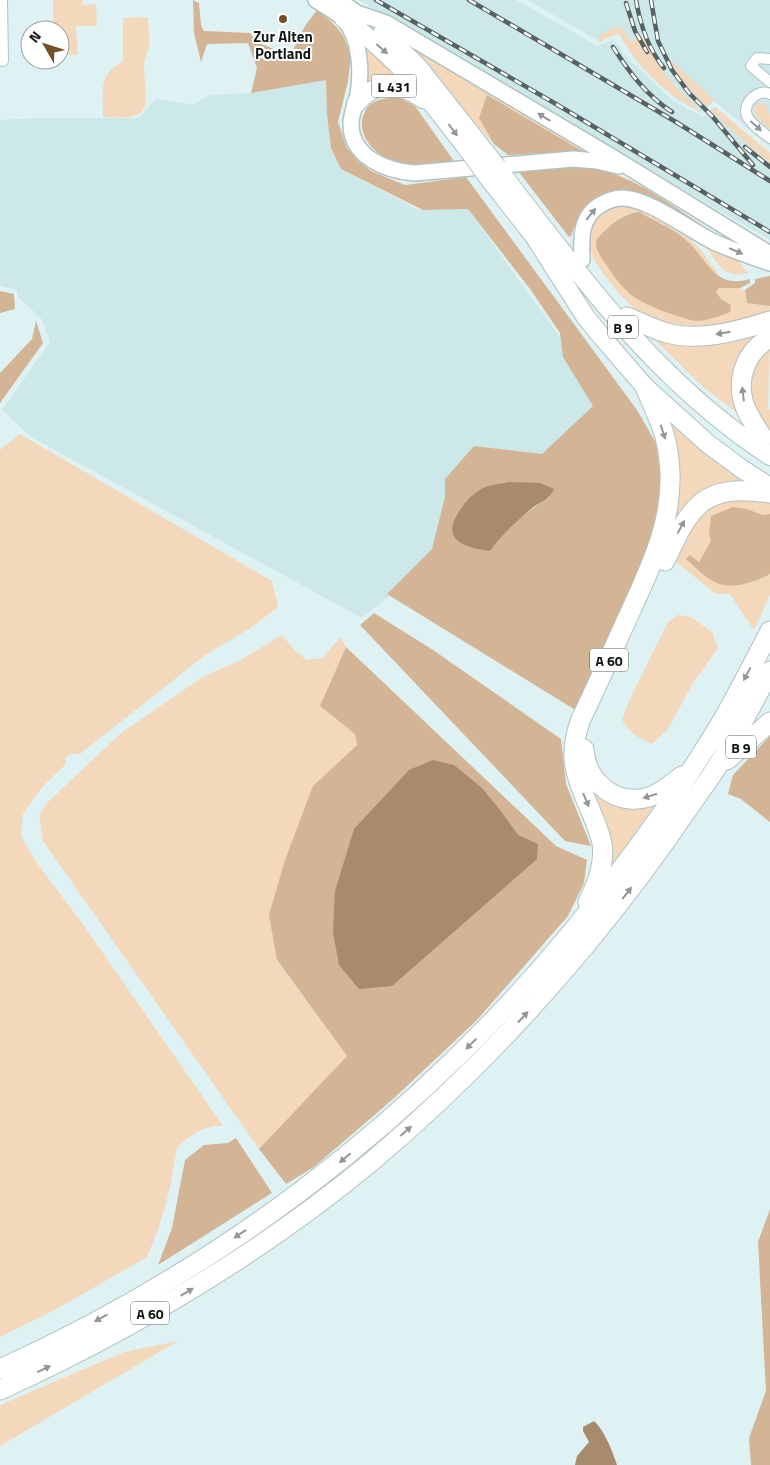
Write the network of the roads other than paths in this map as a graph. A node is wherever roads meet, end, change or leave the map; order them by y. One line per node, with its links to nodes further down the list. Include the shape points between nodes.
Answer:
1 (2, 0): 8 (street)
2 (316, 0): 4 (main road, L 431)
3 (338, 0): 4 (main road, L 431)
4 (350, 16): 5 (main road, L 431); 6 (main road, L 431, via 379,19); 11 (main road, L 431, via 359,57); 12 (highway, B 9, one-way to 12, via 360,30 397,62)
5 (383, 32): 6 (main road, L 431); 14 (highway, B 9, via 419,68)
6 (412, 39): 16 (main road, L 431, one-way to 6)
7 (770, 59): 9 (street, via 757,58 751,66)
8 (3, 60)
9 (770, 82)
10 (770, 94): 13 (street, one-way to 13, via 758,93 748,104 746,112 750,121)
11 (356, 104): 12 (highway, L 431, via 370,91 390,86 407,89); 16 (main road, L 431, via 351,122 355,141 367,157 391,169 434,172 573,159 612,164)
12 (434, 106): 14 (highway, B 9, one-way to 14)
13 (770, 138)
14 (479, 154): 15 (highway, B 9, bridge)
15 (498, 172): 17 (highway, B 9); 19 (highway, via 531,198); 26 (highway, B 9, via 638,345 704,407)
16 (642, 177): 18 (main road, L 431)
17 (542, 248): 24 (highway, via 585,316); 27 (highway, B 9, via 614,336 673,398 728,445)
18 (770, 254)
19 (582, 260): 20 (main road, one-way to 20, via 581,234 589,216 604,203 623,198 650,206 713,241); 21 (highway)
20 (770, 263)
21 (627, 316): 22 (highway, B 9, one-way to 21, via 730,332 693,336 667,333); 25 (highway, via 692,384)
22 (770, 321)
23 (770, 338): 25 (highway, one-way to 23, via 744,403 742,381 749,358 760,344)
24 (645, 387): 28 (highway, via 707,442); 35 (highway, A 60, one-way to 35, via 667,443 670,502 658,550 574,741 575,770 598,829 602,852 594,888)
25 (766, 441)
26 (770, 456)
27 (770, 474)
28 (770, 487)
29 (770, 493): 33 (highway, one-way to 29, via 655,794 636,799 619,796 602,787 589,772 584,752 586,735 680,528 690,514 703,501 722,492)
30 (770, 631): 33 (highway, A 60, one-way to 33)
31 (770, 671): 34 (highway, A 60)
32 (770, 722): 34 (highway, B 9)
33 (691, 770): 35 (highway, A 60, via 642,843)
34 (713, 773): 37 (highway, A 60, one-way to 34, via 74,1355 200,1284 300,1216 370,1163 499,1043 592,938)
35 (574, 930): 36 (highway, A 60, one-way to 36, via 537,975 452,1064 337,1165 195,1264 134,1301)
36 (0, 1369)
37 (0, 1390)

